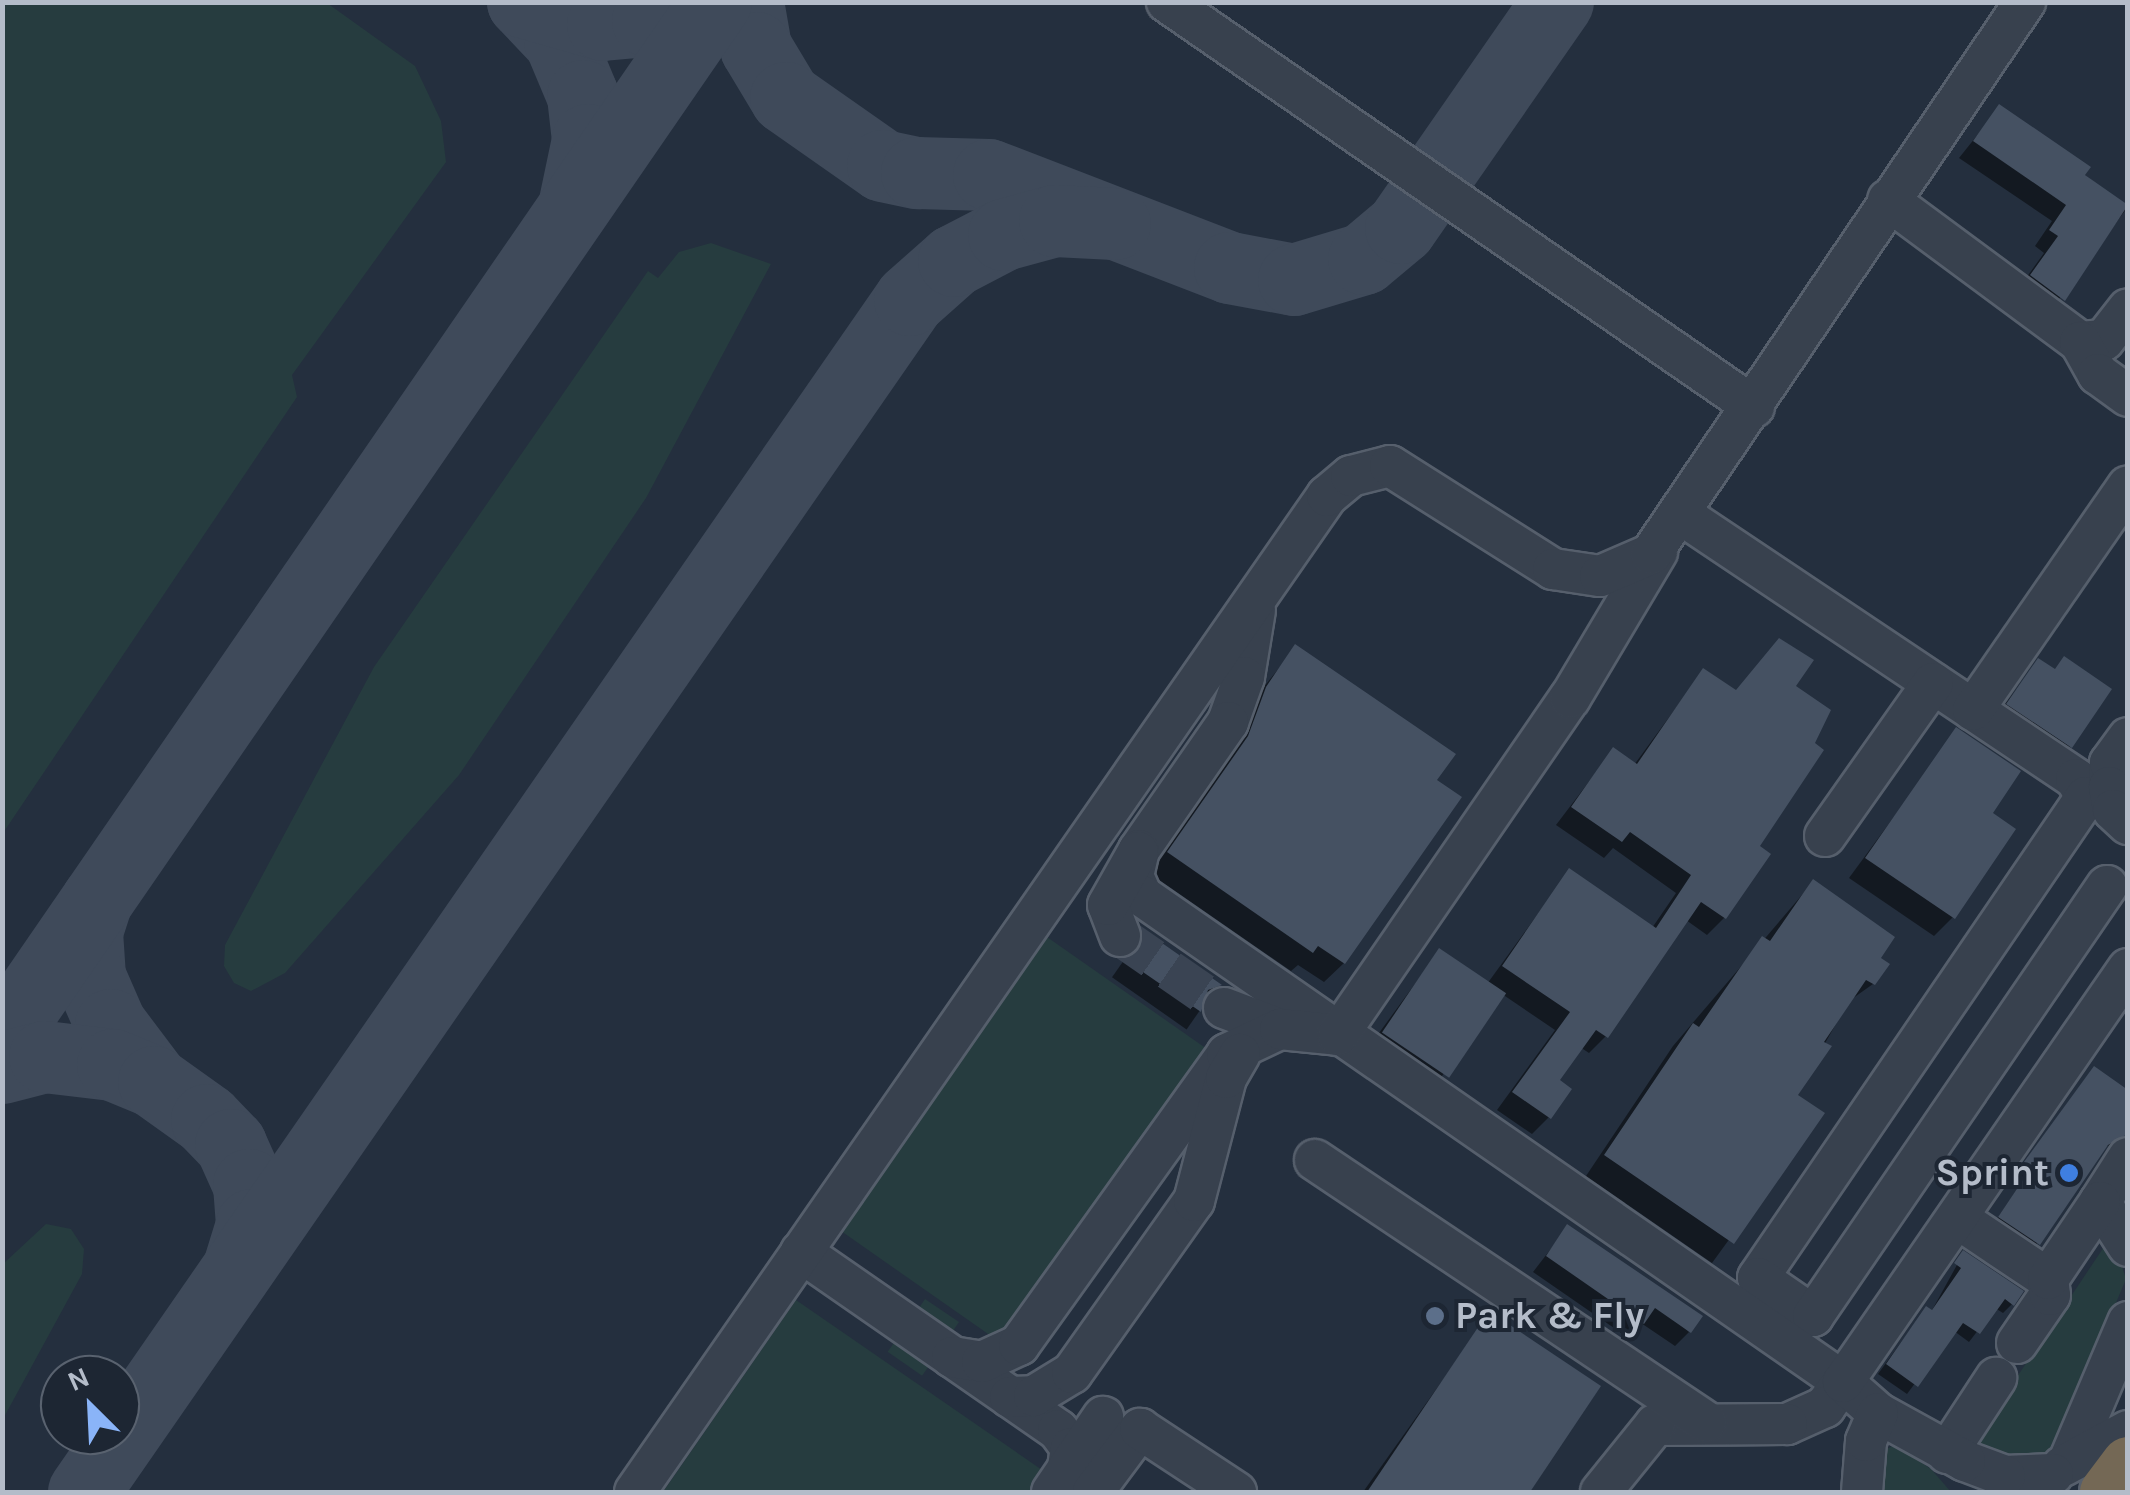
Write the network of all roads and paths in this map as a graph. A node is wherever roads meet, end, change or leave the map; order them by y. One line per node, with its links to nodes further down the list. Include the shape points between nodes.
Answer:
1 (1167, 2): 7 (street)
2 (2025, 2): 3 (street)
3 (1888, 200): 5 (street); 7 (street)
4 (2128, 310): 5 (street, via 2104,340)
5 (2080, 342): 6 (street, via 2098,374)
6 (2128, 396)
7 (1754, 407): 9 (street)
8 (2128, 486): 12 (street)
9 (1672, 530): 10 (street, via 1612,574 1562,572 1409,472 1377,466 1327,496); 11 (street); 23 (street, via 1570,698)
10 (1260, 592): 17 (street, via 1244,678 1228,722); 29 (street)
11 (1932, 683): 12 (street); 16 (street)
12 (1973, 710): 18 (street, via 2076,779 2084,788 2083,806 1758,1278 1813,1316)
13 (2128, 738): 14 (street, via 2110,763)
14 (2118, 795): 15 (street, via 2113,810)
15 (2128, 824)
16 (1825, 836)
17 (1140, 850): 19 (street, via 1108,905); 22 (street, via 1133,876 1142,896)
18 (2108, 886)
19 (1120, 936)
20 (2128, 968): 21 (street)
21 (2116, 1010): 27 (street)
22 (1254, 1024): 23 (street); 33 (street, via 1019,1345 982,1362); 36 (street, via 1226,1078 1194,1201 1072,1373 1034,1396)
23 (1338, 1035): 35 (street)
24 (2128, 1158): 26 (street)
25 (1316, 1160): 39 (street)
26 (2100, 1202): 28 (street); 30 (street)
27 (1957, 1218): 30 (street); 35 (street)
28 (2128, 1246)
29 (801, 1252): 33 (street); 45 (street)
30 (2048, 1279): 32 (street, via 2050,1295)
31 (2128, 1322): 43 (street)
32 (2017, 1344)
33 (952, 1357): 36 (street)
34 (1996, 1378): 41 (street)
35 (1844, 1382): 37 (street); 39 (street, via 1825,1408 1802,1420)
36 (998, 1389): 44 (street, via 1065,1436)
37 (1878, 1413): 41 (street); 48 (street, via 1866,1441)
38 (1103, 1417): 44 (street)
39 (1712, 1424): 47 (street, via 1650,1428)
40 (2128, 1431): 43 (street)
41 (1935, 1447): 43 (street, via 2005,1476); 49 (street)
42 (2128, 1464): 43 (highway)
43 (2066, 1480)
44 (1071, 1484): 46 (street, via 1140,1430)
45 (636, 1492)
46 (1236, 1492)
47 (1602, 1492)
48 (1862, 1492)
49 (1968, 1492)

